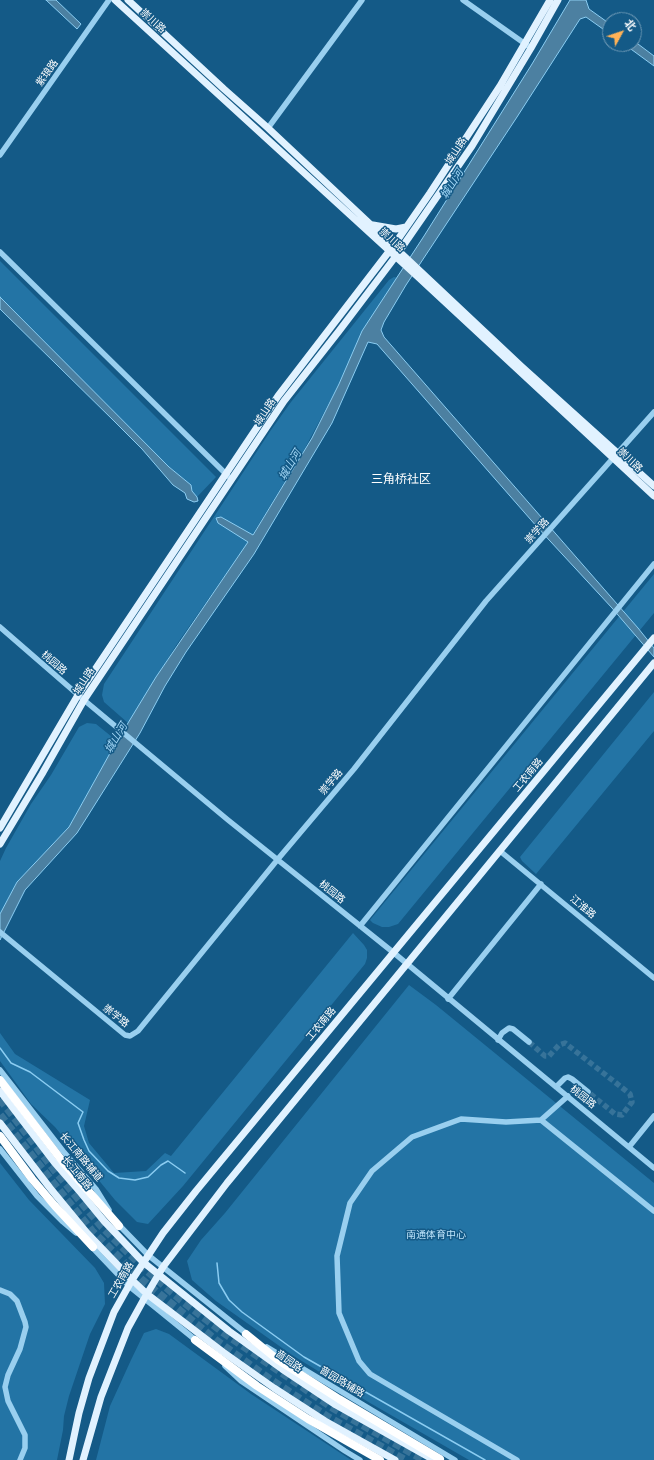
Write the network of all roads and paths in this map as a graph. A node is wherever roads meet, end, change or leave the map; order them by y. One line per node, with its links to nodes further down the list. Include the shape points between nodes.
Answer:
1 (109, 0): 10 (street, 紫琅路)
2 (115, 0): 14 (main road, 崇川路)
3 (128, 0): 9 (main road, 崇川路)
4 (362, 0): 9 (street)
5 (463, 0): 8 (street)
6 (550, 0): 8 (main road, 城山路)
7 (558, 0): 8 (main road, 城山路)
8 (528, 46): 12 (main road, 城山路); 14 (main road, 城山路, via 472,146)
9 (268, 128): 11 (main road, 崇川路)
10 (0, 155)
11 (372, 225): 12 (main road, via 396,229); 14 (main road, 崇川路)
12 (406, 227): 14 (main road, 城山路)
13 (0, 252): 17 (street)
14 (397, 253): 16 (main road, 崇川路); 17 (main road, 城山路, via 278,396); 18 (main road, 城山路, via 284,401)
15 (654, 412): 16 (street, 崇学路)
16 (615, 456): 19 (main road, 崇川路); 20 (main road, 崇川路); 29 (street, 崇学路, via 486,601 354,769)
17 (226, 474): 18 (street); 25 (main road, 城山路)
18 (232, 479): 25 (main road, 城山路)
19 (654, 486)
20 (654, 496)
21 (654, 564): 31 (street)
22 (0, 627): 25 (street, 桃园路)
23 (653, 639): 33 (main road, 工农南路)
24 (654, 663): 28 (main road)
25 (81, 698): 26 (main road, 城山路); 27 (main road, 城山路, via 42,774); 29 (street, 桃园路)
26 (0, 828)
27 (0, 844)
28 (500, 850): 30 (street, 江淮路); 34 (main road)
29 (278, 859): 31 (street, 桃园路); 32 (street, 崇学路, via 138,1031 130,1036 125,1035)
30 (541, 884): 35 (street, 江淮路); 36 (street)
31 (360, 926): 33 (street, 桃园路)
32 (0, 932)
33 (394, 953): 34 (street, 桃园路); 55 (main road, 工农南路, via 196,1191)
34 (407, 964): 36 (street, 桃园路); 57 (main road, via 226,1184)
35 (654, 978)
36 (448, 999): 37 (street, 桃园路)
37 (498, 1040): 38 (street, via 509,1028); 41 (street, 桃园路)
38 (529, 1042)
39 (0, 1070): 53 (street, 长江南路辅道, via 62,1151 96,1189)
40 (0, 1080): 53 (highway, via 63,1162)
41 (556, 1087): 43 (street, via 568,1077); 44 (street, 桃园路)
42 (0, 1091): 56 (main road, 长江南路, via 54,1162)
43 (588, 1092)
44 (568, 1096): 46 (street); 49 (street, 桃园路)
45 (654, 1116): 49 (street)
46 (541, 1120): 52 (street); 72 (street, via 506,1122 461,1119 412,1138 372,1171 350,1203 337,1256 339,1313 359,1361 370,1374)
47 (0, 1123): 59 (main road, via 50,1188)
48 (0, 1136): 54 (highway, via 32,1179)
49 (629, 1147): 51 (street, 桃园路)
50 (0, 1149): 54 (street, via 37,1196)
51 (654, 1168)
52 (654, 1211)
53 (119, 1226): 55 (street, 长江南路辅道)
54 (93, 1247): 59 (street)
55 (148, 1256): 56 (main road, 工农南路); 57 (street, 啬园路辅路)
56 (143, 1262): 58 (main road, 啬园路); 59 (main road, 工农南路)
57 (163, 1267): 58 (main road); 62 (street, 啬园路辅路)
58 (159, 1274): 61 (main road); 70 (main road, 啬园路, via 229,1331 282,1369 336,1405)
59 (130, 1283): 61 (main road); 65 (main road, 工农南路, via 114,1312 89,1378)
60 (0, 1290): 64 (street, via 10,1294 17,1301 26,1327 20,1350 8,1375 5,1391 25,1435 25,1447)
61 (146, 1296): 63 (street); 66 (main road, via 128,1328 101,1397); 69 (main road, via 274,1388)
62 (246, 1334): 70 (highway, via 278,1360); 71 (street, 啬园路辅路)
63 (195, 1340): 67 (street, via 241,1381); 68 (highway, via 257,1386)
64 (20, 1459)
65 (69, 1460)
66 (83, 1460)
67 (360, 1460)
68 (380, 1460)
69 (395, 1460)
70 (437, 1460)
71 (455, 1460)
72 (517, 1460)

